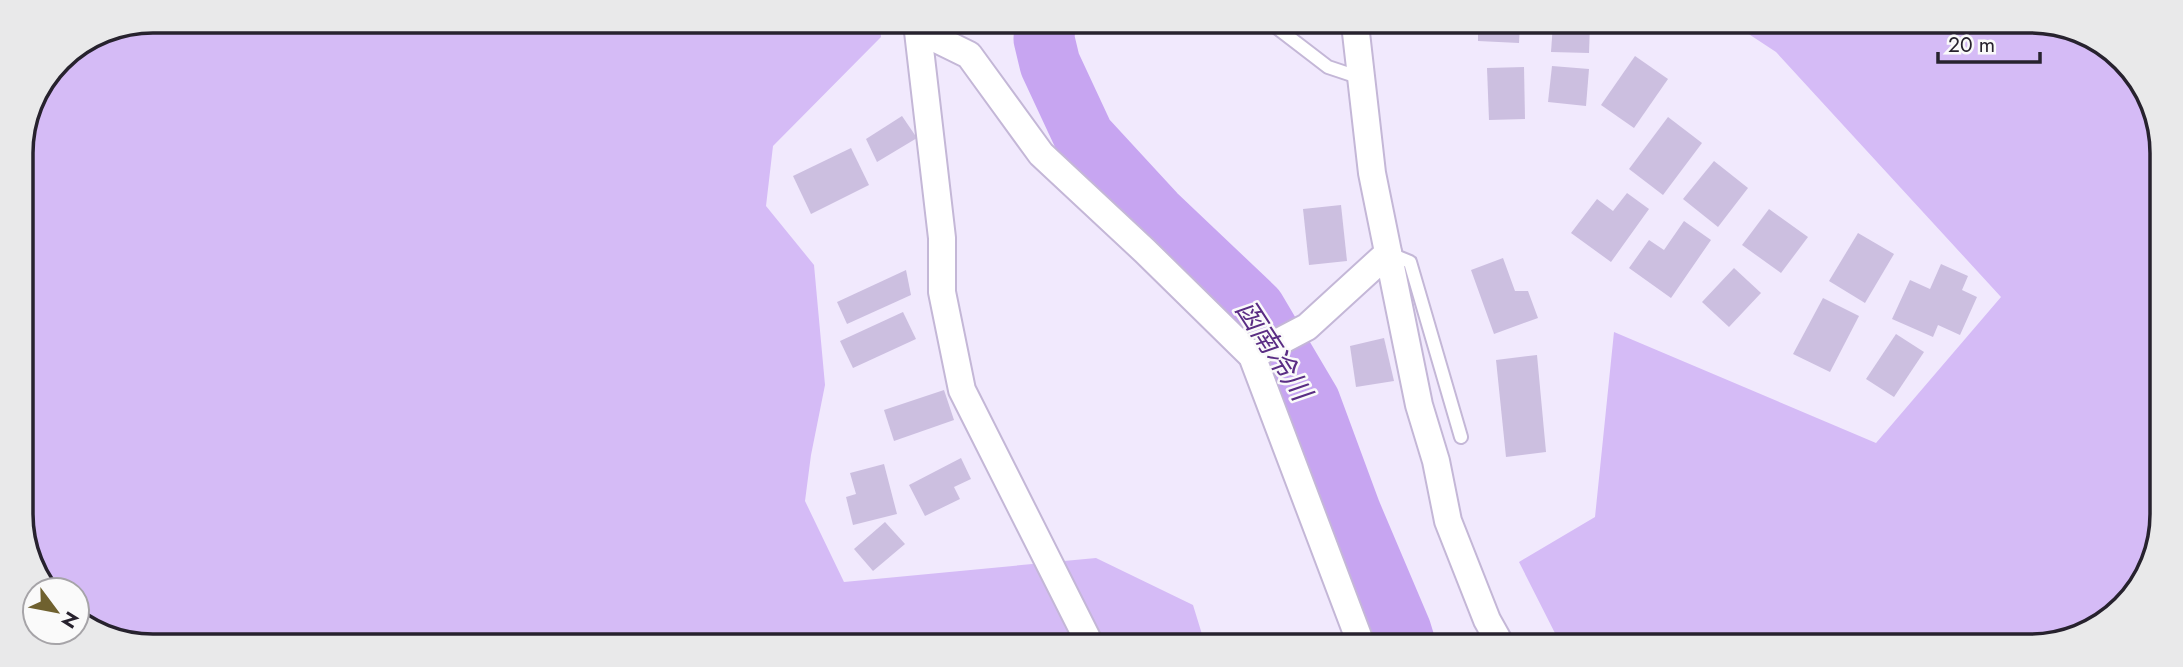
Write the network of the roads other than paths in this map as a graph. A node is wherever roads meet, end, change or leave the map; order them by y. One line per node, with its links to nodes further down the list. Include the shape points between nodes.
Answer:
1 (919, 33): 11 (street, via 942,238 942,292 962,390)
2 (929, 33): 7 (street, via 969,54 1041,154)
3 (1284, 33): 5 (lane, via 1328,67)
4 (1355, 33): 5 (street)
5 (1361, 78): 6 (street, via 1371,173)
6 (1388, 253): 7 (street, via 1307,327); 8 (lane, via 1410,262); 10 (street, via 1448,521)
7 (1252, 356): 9 (street)
8 (1461, 437)
9 (1357, 633)
10 (1494, 633)
11 (1085, 634)

